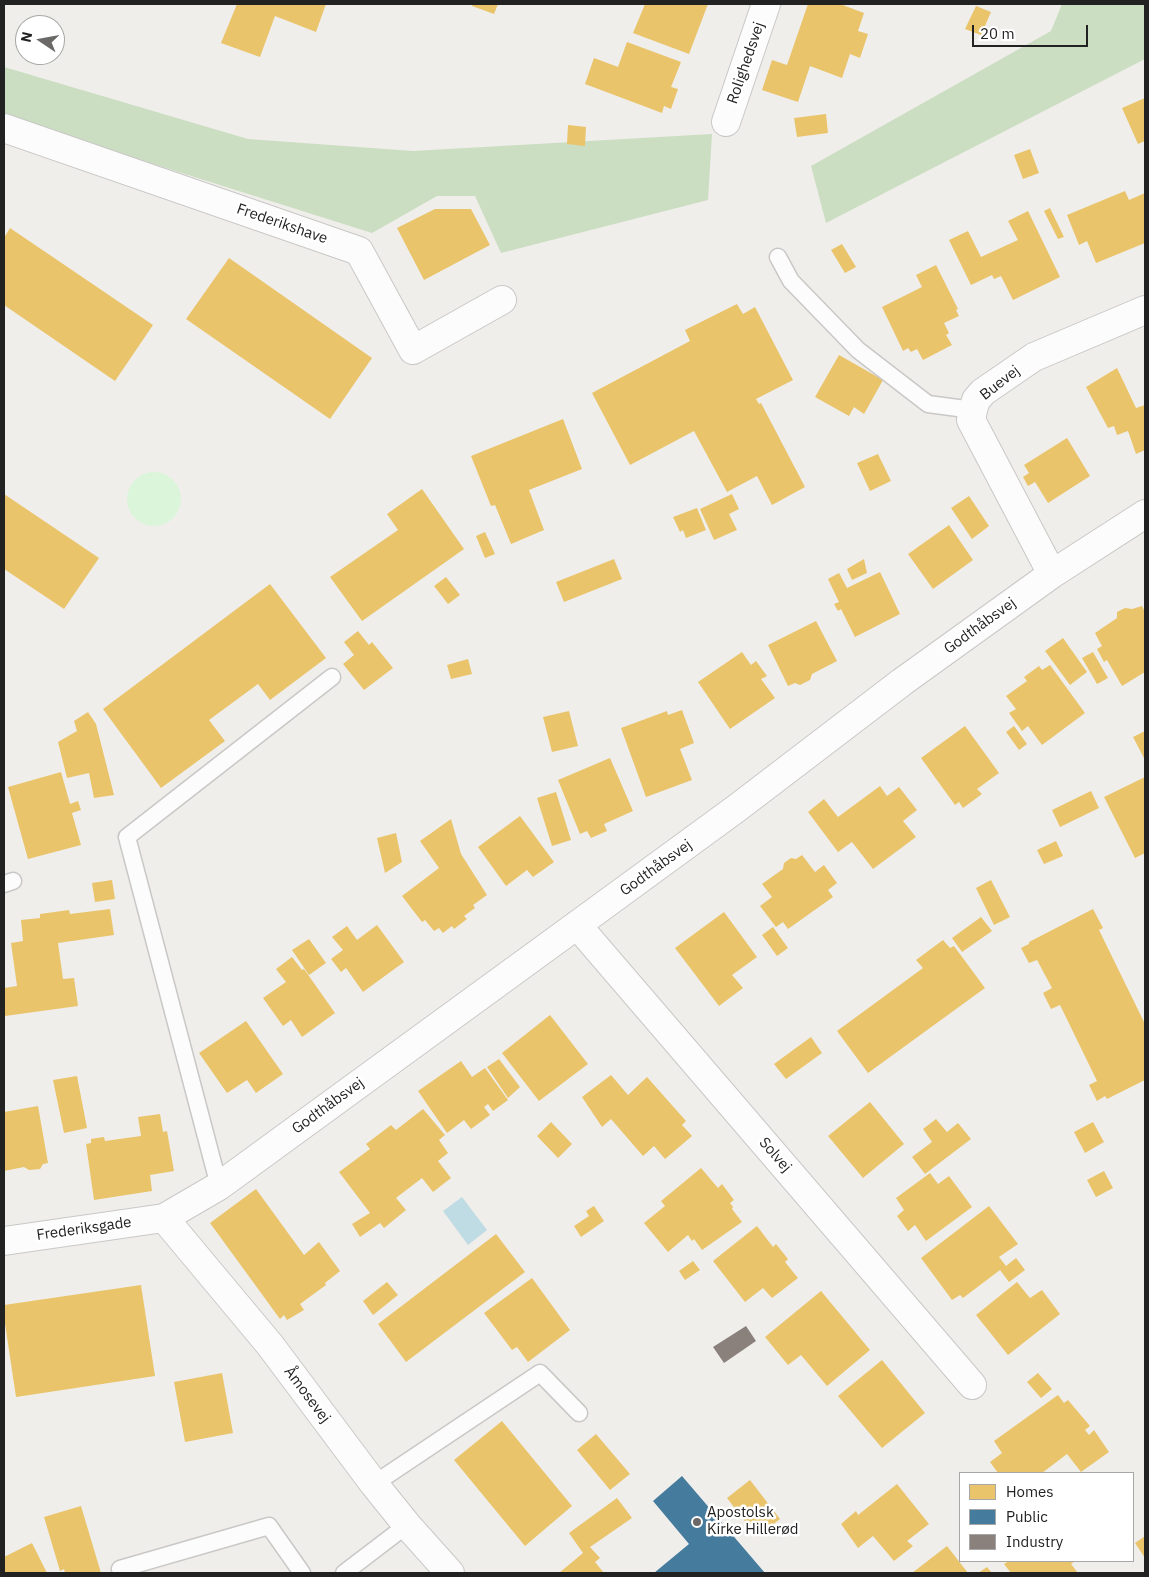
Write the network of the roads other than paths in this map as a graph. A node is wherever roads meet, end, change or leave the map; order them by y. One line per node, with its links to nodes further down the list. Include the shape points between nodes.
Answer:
1 (766, 4): 2 (street, Rolighedsvej)
2 (726, 122)
3 (4, 128): 5 (street, Frederikshave, via 359,251 413,350)
4 (778, 257): 7 (lane, via 791,282 858,350 928,404)
5 (502, 300)
6 (1145, 310): 7 (street, Buevej, via 1034,357 983,392)
7 (973, 410): 9 (street, Buevej, via 971,420)
8 (1145, 514): 9 (street, Godthåbsvej)
9 (1052, 574): 11 (street, Godthåbsvej)
10 (332, 677): 12 (lane, via 128,838)
11 (577, 925): 12 (street, Godthåbsvej); 15 (street, Solvej)
12 (219, 1186): 13 (street, Godthåbsvej)
13 (164, 1218): 14 (street, Frederiksgade); 17 (street, Åmosevej, via 270,1345)
14 (4, 1241)
15 (972, 1385)
16 (579, 1414): 17 (lane, via 540,1372)
17 (374, 1484): 18 (street, Åmosevej)
18 (407, 1525): 21 (lane); 22 (street, Åmosevej)
19 (120, 1569): 20 (lane, via 269,1526)
20 (302, 1573)
21 (344, 1573)
22 (450, 1573)

